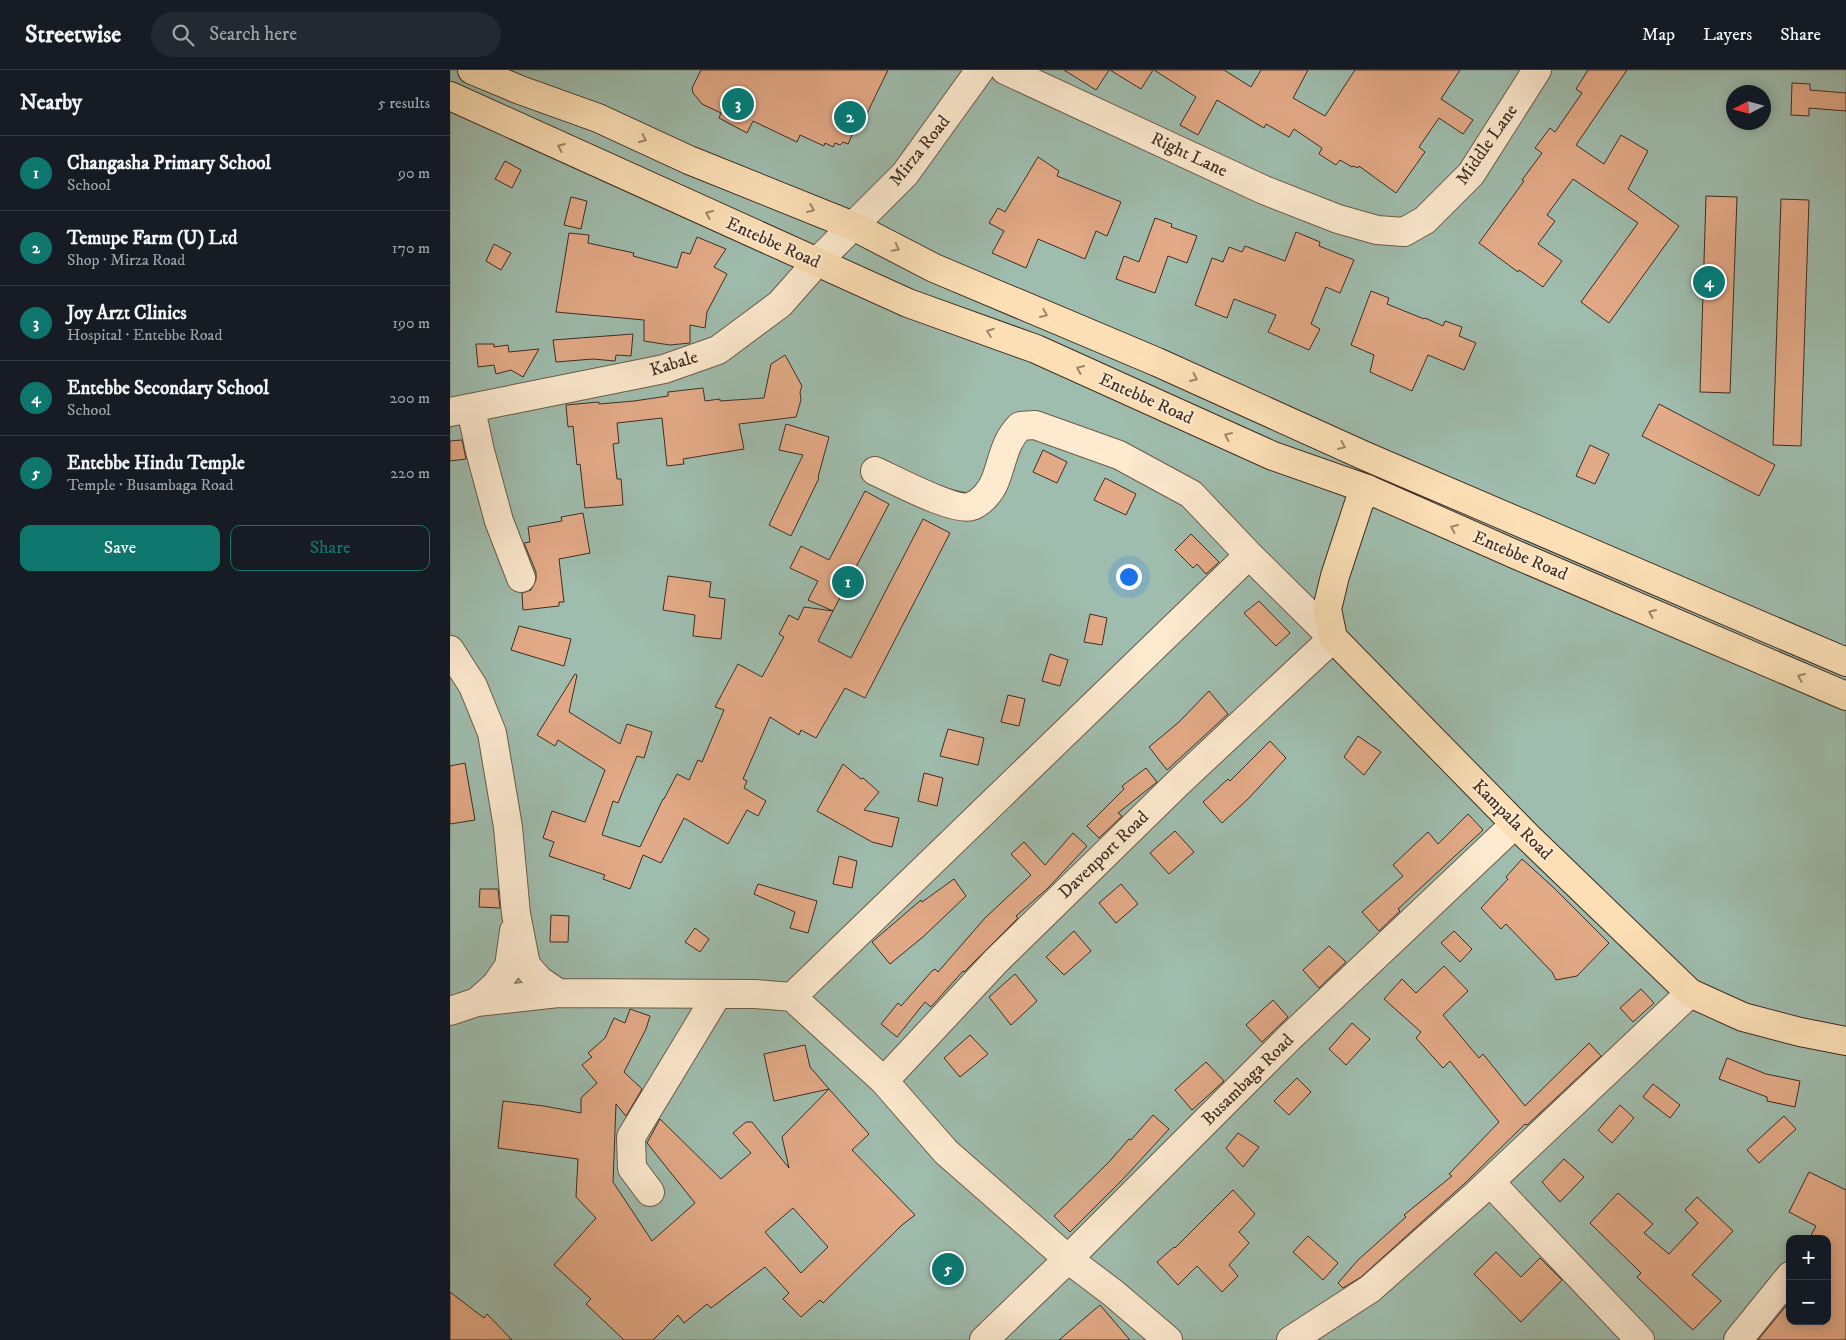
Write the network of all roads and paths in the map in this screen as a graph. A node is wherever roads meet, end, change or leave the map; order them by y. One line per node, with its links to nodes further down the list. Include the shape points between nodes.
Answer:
1 (472, 70): 6 (main road, Entebbe Road, one-way to 6, via 598,118 689,160)
2 (980, 70): 6 (street, Mirza Road, via 905,174)
3 (1005, 70): 7 (street, Right Lane, via 1264,190 1338,219)
4 (1537, 70): 7 (street, Middle Lane, via 1471,174 1443,204 1426,220 1404,232)
5 (450, 96): 8 (main road, Entebbe Road, one-way to 5)
6 (852, 226): 8 (street, Kabale); 16 (main road, Entebbe Road, one-way to 16, via 934,268)
7 (1377, 230)
8 (817, 262): 9 (street, Kabale, via 780,304 718,350 664,370); 11 (main road, Entebbe Road, one-way to 8, via 1273,456 1036,349 908,303)
9 (461, 410): 13 (street, via 480,451 499,521)
10 (876, 471): 12 (street, via 955,507 971,507 983,499 994,484 1010,436 1020,426 1035,425 1119,454 1191,494)
11 (1368, 489): 14 (main road, via 1359,503 1327,609); 17 (main road, Entebbe Road, one-way to 11)
12 (1249, 555): 14 (street); 23 (street)
13 (521, 578)
14 (1333, 638): 18 (main road, Kampala Road); 27 (street, Davenport Road, via 1179,782 996,961)
15 (450, 650): 19 (street, via 473,686 492,733 508,827)
16 (1846, 662)
17 (1846, 696)
18 (1515, 824): 21 (main road, Kampala Road); 30 (street, Busambaga Road, via 1290,1037)
19 (516, 914): 20 (street, via 526,965 539,980); 24 (street, via 509,966 496,985)
20 (558, 993): 22 (street); 24 (street)
21 (1690, 993): 26 (main road, Kampala Road, via 1743,1017); 28 (street)
22 (717, 995): 23 (street); 29 (street, via 631,1137 632,1168)
23 (792, 997): 27 (street)
24 (477, 1002): 25 (street)
25 (450, 1011)
26 (1846, 1041)
27 (884, 1081): 30 (street, via 946,1152)
28 (1490, 1182): 34 (street, via 1370,1289); 35 (street)
29 (650, 1192)
30 (1068, 1259): 32 (street, Busambaga Road); 33 (street)
31 (1787, 1280): 36 (street)
32 (984, 1340)
33 (1168, 1340)
34 (1291, 1340)
35 (1640, 1340)
36 (1738, 1340)

